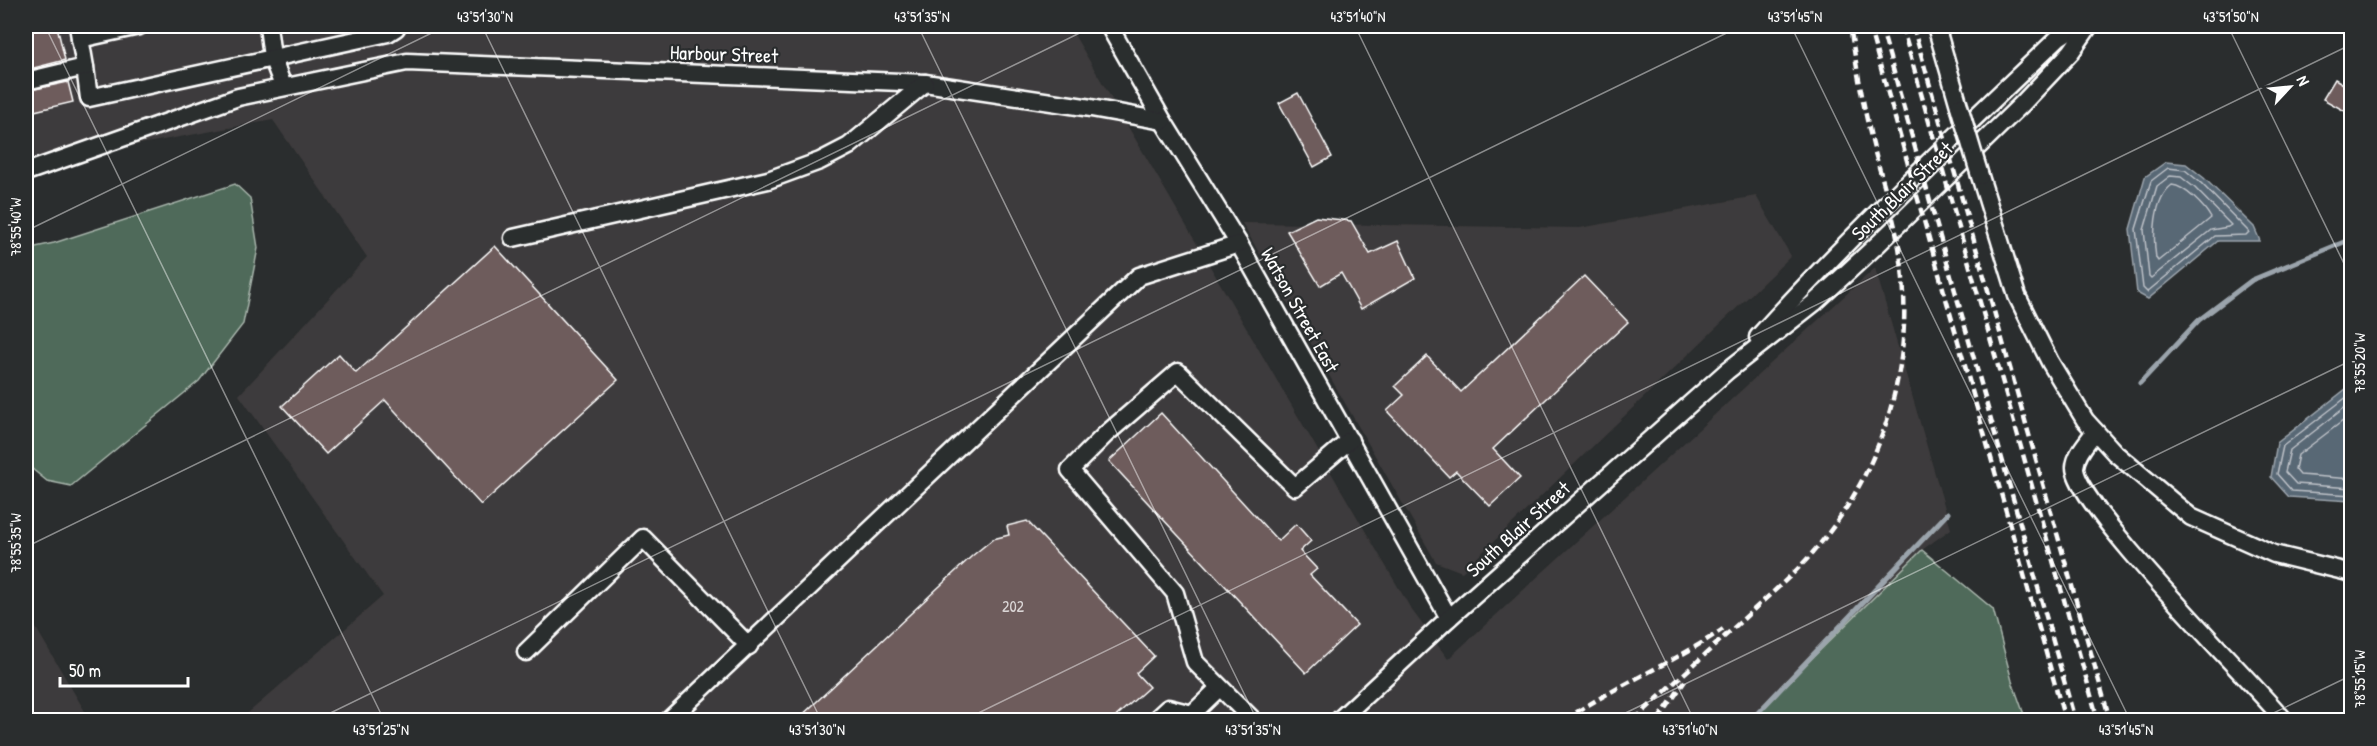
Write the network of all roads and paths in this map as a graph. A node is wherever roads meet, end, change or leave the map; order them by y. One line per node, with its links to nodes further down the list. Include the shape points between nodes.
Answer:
1 (139, 26): 8 (street)
2 (268, 26): 9 (street)
3 (397, 26): 9 (street, via 388,33)
4 (1109, 26): 14 (street, Watson Street East)
5 (1936, 26): 19 (street, bridge, via 2017,296 2050,362)
6 (2076, 26): 18 (street, South Blair Street, via 2059,37 1817,271)
7 (2089, 26): 18 (street, South Blair Street, via 2071,52 2022,104 1879,243 1814,303)
8 (79, 32): 10 (street)
9 (272, 57): 10 (street, via 88,99); 13 (street)
10 (85, 67): 11 (street)
11 (26, 81)
12 (925, 83): 13 (street, Harbour Street, via 407,62); 14 (street, Harbour Street); 16 (street, via 849,146 820,161 768,180)
13 (283, 86): 15 (street, Harbour Street, via 238,97)
14 (1163, 121): 17 (street, Watson Street East)
15 (26, 172)
16 (513, 238)
17 (1239, 244): 20 (street, Watson Street East); 23 (street, via 1139,276)
18 (1727, 371): 22 (street, South Blair Street)
19 (2095, 431): 21 (street, via 2115,453 2191,517 2274,554); 31 (street, via 2078,456 2075,469 2085,489 2127,547)
20 (1350, 440): 22 (street, Watson Street East); 25 (street, via 1295,486 1178,372 1070,470 1174,592 1195,662)
21 (2352, 573)
22 (1449, 618): 30 (street, South Blair Street)
23 (749, 646): 24 (street, via 643,538); 27 (street)
24 (526, 652)
25 (1219, 688): 26 (street); 29 (street)
26 (1192, 717): 28 (street, via 1168,708)
27 (669, 720)
28 (1155, 720)
29 (1252, 720)
30 (1339, 720)
31 (2284, 720)

